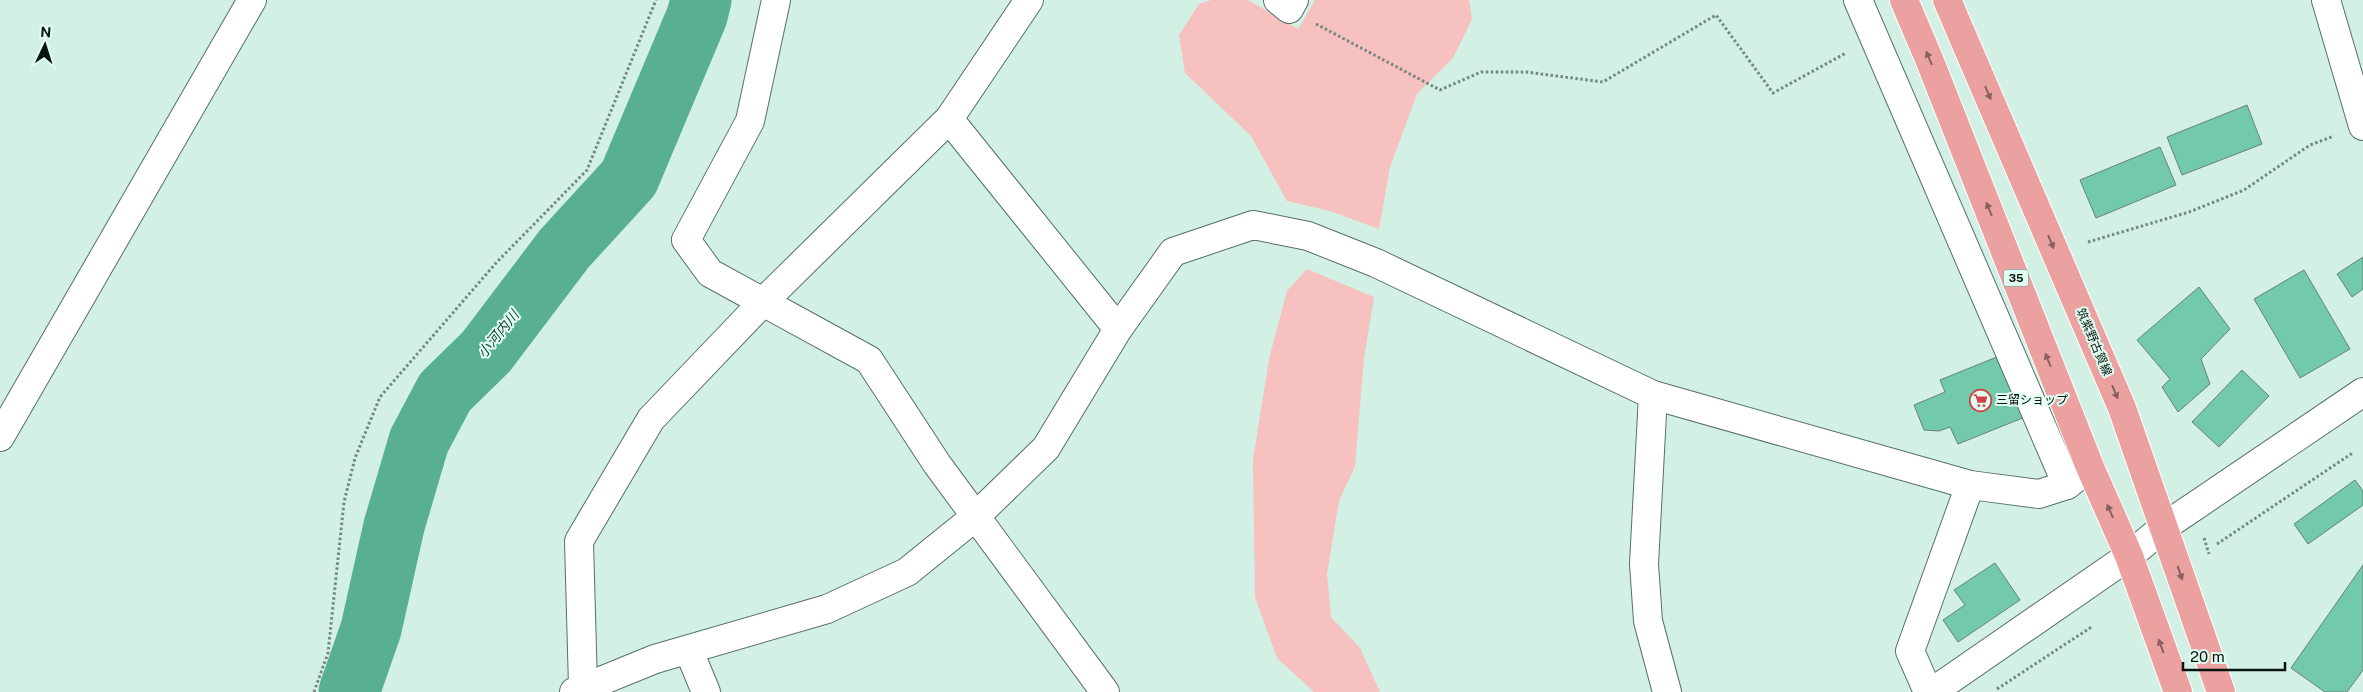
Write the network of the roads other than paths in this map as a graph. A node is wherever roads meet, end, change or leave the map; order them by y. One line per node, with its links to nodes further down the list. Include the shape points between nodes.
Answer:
1 (252, 0): 14 (street)
2 (776, 0): 10 (street, via 750,121 686,240 710,273)
3 (1029, 0): 8 (street)
4 (1858, 0): 17 (street)
5 (1904, 0): 15 (main road, 35, one-way to 5)
6 (1947, 0): 19 (main road, 筑紫野古賀線, one-way to 19, via 2122,408)
7 (2326, 0): 9 (street)
8 (949, 119): 10 (street); 11 (street)
9 (2363, 125)
10 (764, 302): 18 (street, via 869,360); 22 (street, via 651,419 579,541)
11 (1118, 328): 12 (street, via 1172,252 1253,224 1308,236 1376,263); 18 (street, via 1046,448)
12 (1653, 395): 16 (street); 25 (street, via 1644,564 1648,621)
13 (2362, 395): 19 (street)
14 (0, 437)
15 (2090, 467): 17 (street); 20 (main road, 35, one-way to 15)
16 (1970, 485): 17 (street, via 2039,494); 26 (street, via 1910,651)
17 (2067, 485)
18 (975, 517): 21 (street, via 898,576 827,609); 24 (street)
19 (2164, 527): 20 (street); 29 (main road, 筑紫野古賀線, one-way to 29)
20 (2129, 556): 27 (street); 28 (main road, 35, one-way to 20)
21 (689, 651): 22 (street, via 655,660); 23 (street)
22 (579, 689)
23 (706, 692)
24 (1105, 692)
25 (1667, 692)
26 (1928, 692)
27 (1932, 692)
28 (2178, 692)
29 (2221, 692)

